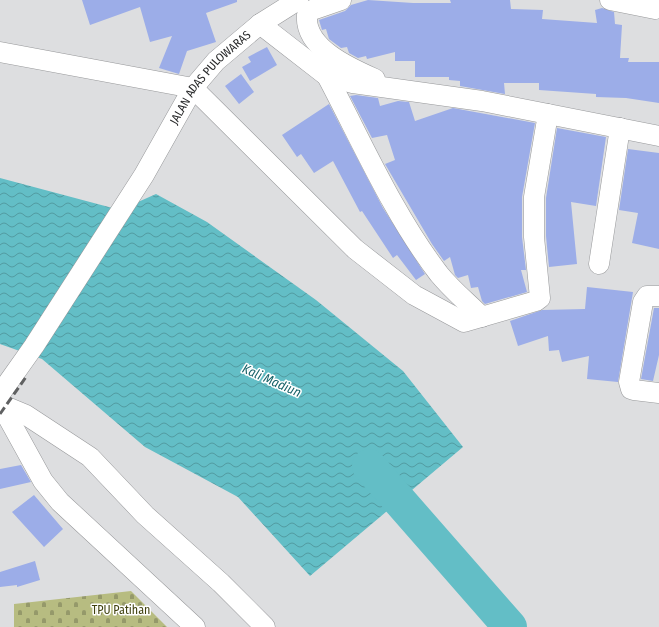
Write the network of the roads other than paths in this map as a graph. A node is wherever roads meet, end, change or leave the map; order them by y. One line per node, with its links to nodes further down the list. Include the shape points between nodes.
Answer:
1 (298, 0): 5 (street, JALAN ADAS PULOWARAS)
2 (341, 0): 9 (street, via 312,10 307,15 308,31 320,46 344,64)
3 (610, 0): 4 (street)
4 (657, 7)
5 (260, 24): 7 (street); 8 (street, JALAN ADAS PULOWARAS, via 216,61)
6 (0, 52): 8 (street)
7 (327, 76): 9 (street, via 353,83); 15 (street, via 394,204 426,255 440,275)
8 (193, 88): 15 (street, via 361,254 414,295 462,321); 17 (street, JALAN ADAS PULOWARAS, via 144,176 99,243)
9 (393, 88): 10 (street)
10 (548, 114): 11 (street); 15 (street, via 534,197 534,237 540,298)
11 (620, 128): 12 (street); 13 (street)
12 (659, 136)
13 (599, 264)
14 (659, 296): 16 (street, via 647,296 643,302 629,382 631,389)
15 (482, 317)
16 (659, 393)
17 (1, 401): 18 (street, via 43,481 60,502); 19 (street, via 90,457 145,515 221,583)
18 (195, 627)
19 (265, 627)

